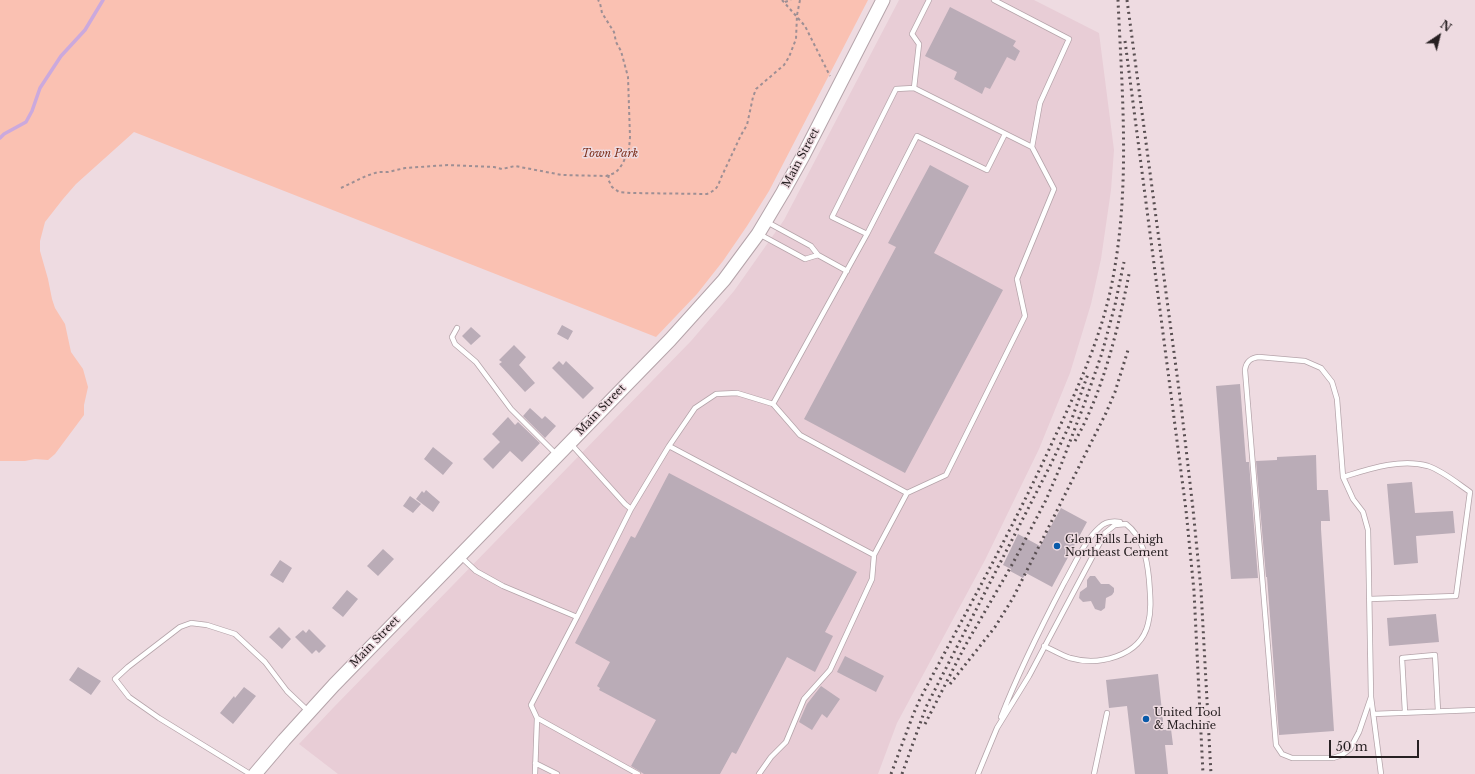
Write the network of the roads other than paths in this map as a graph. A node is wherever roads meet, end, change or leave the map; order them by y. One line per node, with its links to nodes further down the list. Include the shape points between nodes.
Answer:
1 (883, 0): 7 (main road, Main Street, via 803,156)
2 (929, 0): 4 (lane, via 912,34 919,44)
3 (994, 0): 6 (lane, via 1069,39 1040,103)
4 (914, 88): 5 (lane); 9 (lane, via 896,88 832,217)
5 (1004, 134): 6 (lane); 9 (lane, via 987,170 917,136)
6 (1032, 147): 18 (lane, via 1054,189 1018,278 1024,316 946,475)
7 (765, 222): 8 (main road, Main Street); 10 (lane, via 811,246)
8 (758, 234): 10 (lane, via 805,259); 14 (main road, Main Street, via 712,294)
9 (867, 234): 11 (lane)
10 (818, 255): 11 (lane)
11 (848, 271): 13 (lane)
12 (457, 328): 16 (lane, via 452,337 455,344 476,362 511,409)
13 (773, 404): 15 (lane, via 737,393 716,394 695,408); 18 (lane, via 800,435)
14 (570, 443): 16 (main road, Main Street); 20 (lane)
15 (669, 446): 20 (lane); 22 (lane)
16 (557, 455): 23 (main road, Main Street)
17 (1343, 477): 19 (lane, via 1374,467 1414,464 1428,466); 24 (lane, via 1362,512 1368,530); 27 (lane, via 1337,399 1334,386 1327,375 1305,361 1259,357 1250,360 1245,370 1276,745 1282,754 1292,758 1333,758 1342,755 1350,749 1359,732)
18 (907, 493): 22 (lane)
19 (1473, 493): 24 (lane, via 1456,596)
20 (631, 509): 25 (lane)
21 (1126, 524): 26 (lane, via 1115,525 1106,531); 26 (lane, via 1139,539 1147,562 1151,610 1147,630 1139,642 1121,655 1095,660 1069,658); 35 (lane, via 1105,523 1086,543 1012,688)
22 (874, 555): 42 (lane, via 872,580 830,670 804,699 786,742)
23 (459, 556): 25 (lane, via 476,571 503,586); 30 (main road, Main Street)
24 (1370, 599): 27 (lane)
25 (577, 617): 34 (lane, via 531,705)
26 (1044, 646): 35 (lane)
27 (1371, 697): 33 (lane)
28 (1475, 710): 29 (lane)
29 (1438, 711): 31 (lane); 31 (lane, via 1435,655 1402,658)
30 (309, 712): 37 (lane, via 287,691 265,662 235,634 207,625 191,623 180,627 115,679 128,697); 38 (main road, Main Street)
31 (1405, 712): 33 (lane)
32 (1107, 713): 44 (lane)
33 (1373, 714): 45 (lane)
34 (537, 718): 36 (lane); 41 (lane)
35 (997, 728): 43 (lane)
36 (535, 762): 39 (lane); 40 (lane)
37 (250, 774)
38 (255, 774)
39 (535, 774)
40 (557, 774)
41 (638, 774)
42 (759, 774)
43 (978, 774)
44 (1094, 774)
45 (1381, 774)

